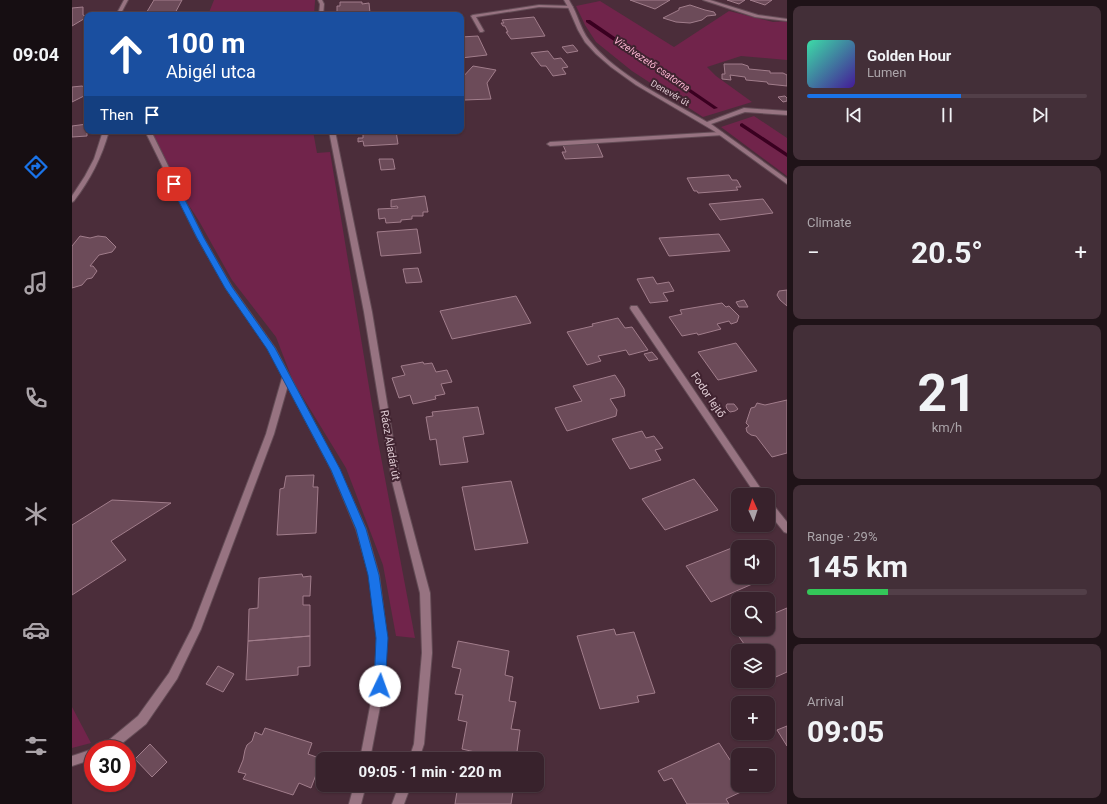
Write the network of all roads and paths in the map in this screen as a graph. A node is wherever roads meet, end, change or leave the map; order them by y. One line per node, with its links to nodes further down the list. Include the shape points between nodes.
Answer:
1 (126, 0): 6 (street)
2 (320, 0): 7 (street)
3 (566, 0): 5 (street, Denevér út)
4 (705, 0): 8 (street, via 757,16)
5 (571, 7): 9 (street, via 539,6 474,16); 11 (street, Denevér út, via 586,41 600,56 646,90)
6 (120, 12)
7 (322, 12)
8 (787, 20)
9 (482, 31)
10 (787, 113): 11 (street, via 744,110)
11 (706, 124): 15 (street, Denevér út)
12 (105, 134): 18 (street, via 95,164)
13 (150, 134): 20 (street, via 214,263 271,348)
14 (333, 134): 26 (street, Rácz Aladár út, via 368,312 396,481 425,593 427,652)
15 (721, 134): 16 (street); 17 (street, Denevér út)
16 (550, 144)
17 (787, 182)
18 (72, 200)
19 (634, 308): 21 (street, Fodor lejtő)
20 (286, 378): 24 (street, via 270,434 196,629 173,676 142,720); 25 (street, via 335,469 361,529 374,575 382,638 380,686)
21 (757, 488)
22 (775, 514): 23 (street)
23 (787, 529)
24 (118, 740)
25 (366, 752)
26 (416, 752)
27 (84, 757): 28 (street)
28 (72, 761)
29 (359, 792): 31 (street)
30 (402, 792): 32 (street)
31 (356, 804)
32 (398, 804)

